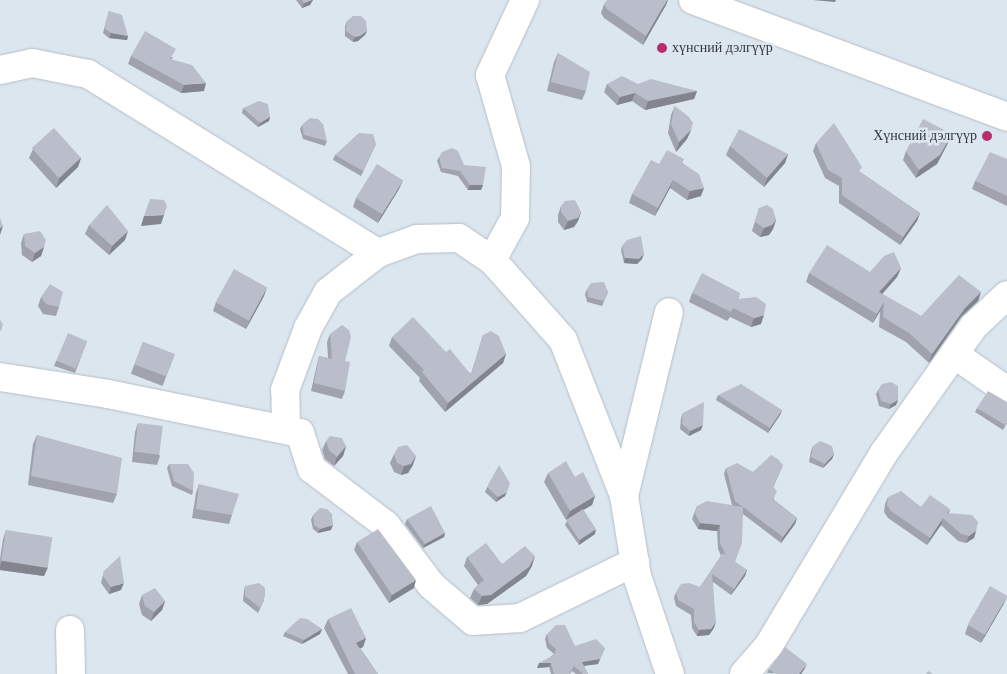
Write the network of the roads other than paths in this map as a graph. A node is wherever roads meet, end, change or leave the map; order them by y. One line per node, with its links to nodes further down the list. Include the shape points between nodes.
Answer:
1 (525, 0): 6 (street, via 490,75 516,166 515,218)
2 (693, 0): 4 (street)
3 (0, 70): 5 (street, via 32,63 88,74)
4 (1007, 117)
5 (378, 253): 6 (street, via 417,238 460,238); 12 (street, via 328,292 308,328 285,390)
6 (492, 260): 13 (street, via 563,340)
7 (1007, 294): 9 (street, via 974,326)
8 (669, 312): 13 (street)
9 (954, 354): 11 (street); 18 (street, via 884,453 768,645)
10 (0, 377): 12 (street, via 108,394)
11 (1007, 391)
12 (286, 429): 14 (street, via 300,433 312,469 386,525 431,585 473,621 520,618)
13 (624, 496): 14 (street)
14 (634, 562): 17 (street)
15 (70, 630): 16 (street)
16 (71, 674)
17 (670, 674)
18 (744, 674)

